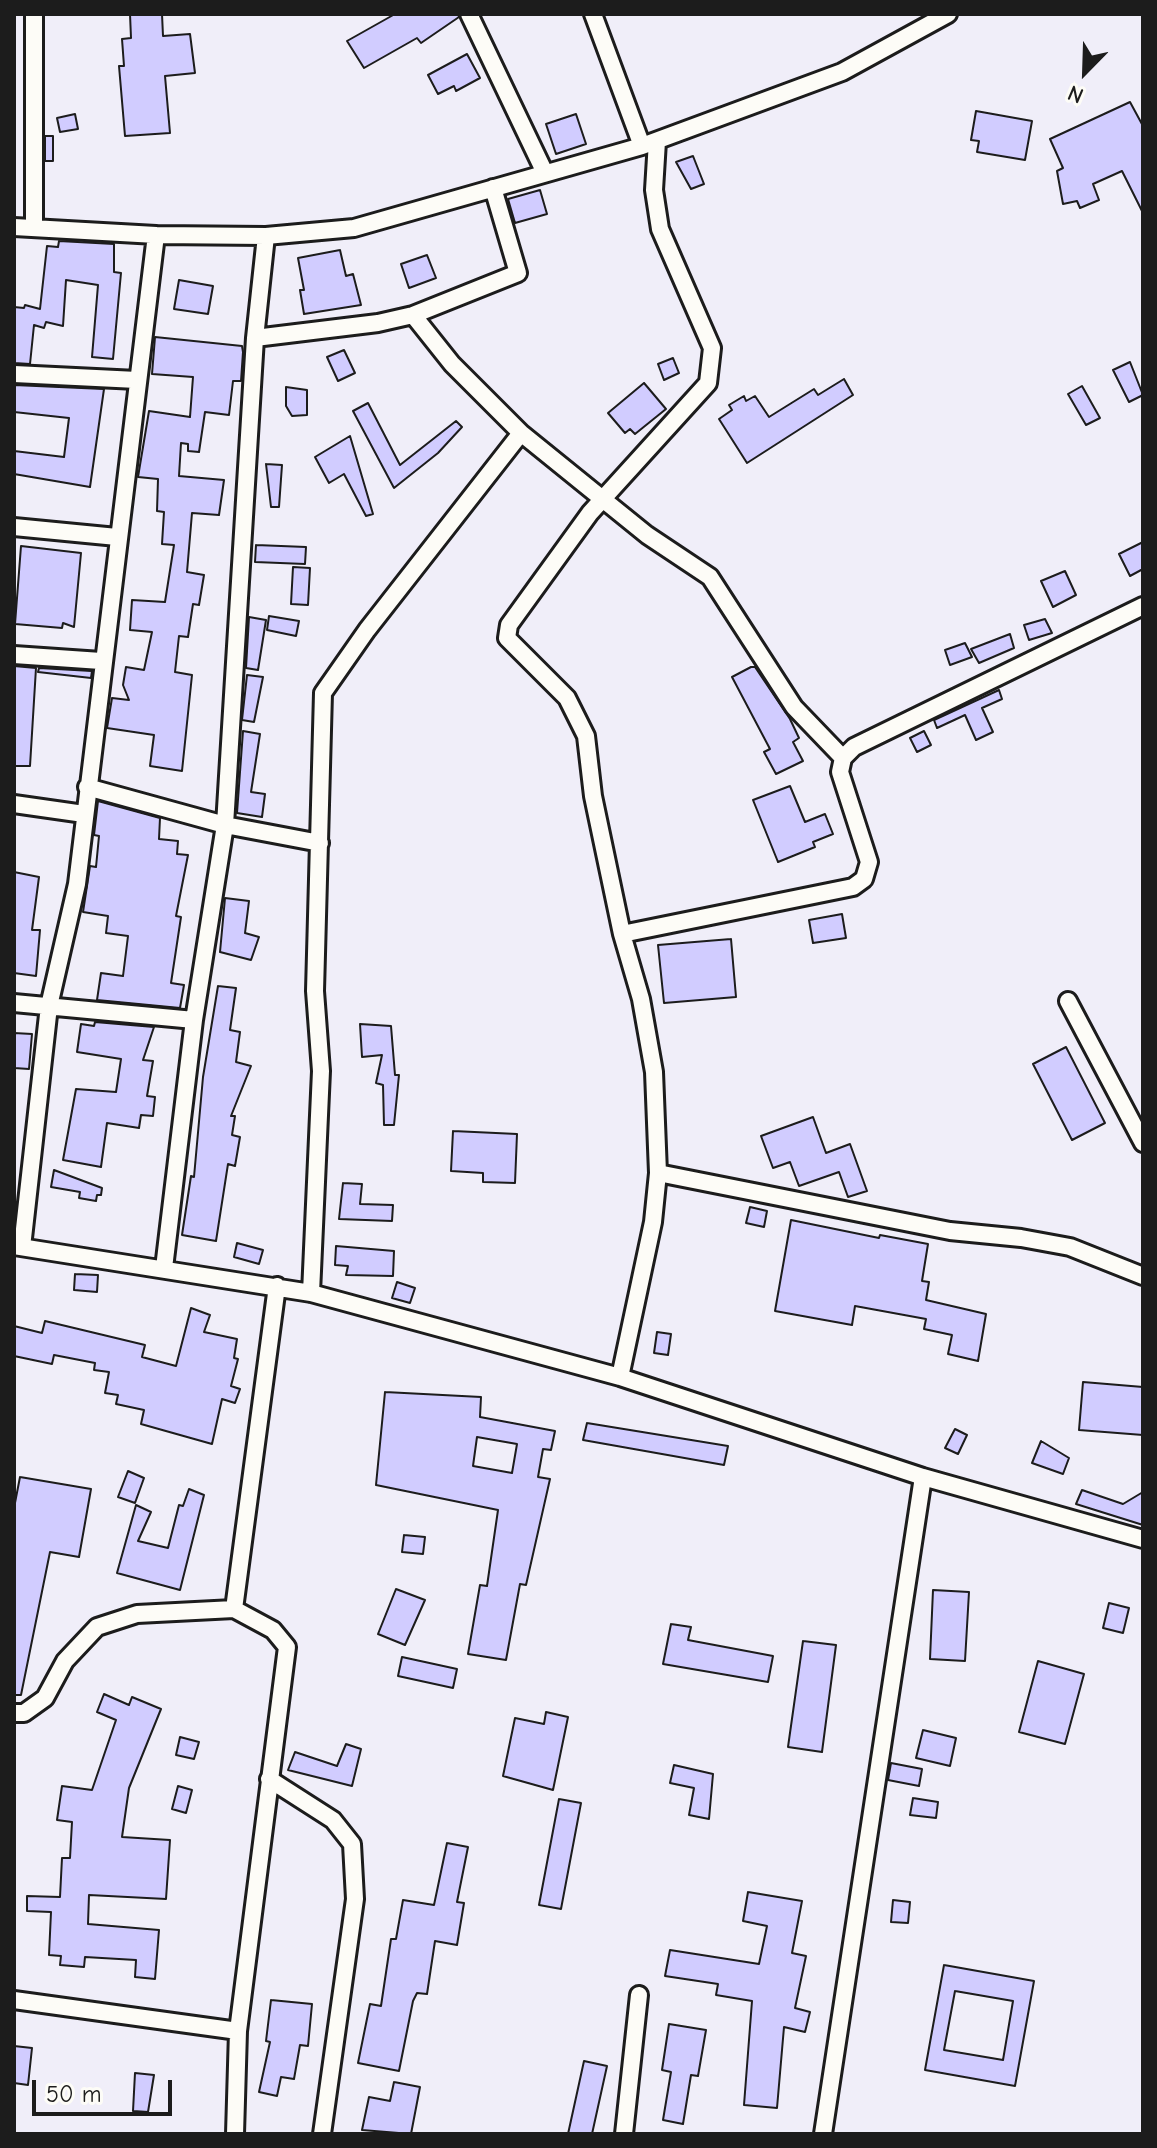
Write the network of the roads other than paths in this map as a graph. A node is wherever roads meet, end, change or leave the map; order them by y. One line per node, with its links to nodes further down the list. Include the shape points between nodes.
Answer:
1 (34, 14): 9 (street)
2 (469, 14): 6 (street)
3 (593, 14): 5 (street)
4 (948, 14): 5 (street, via 842,72)
5 (649, 144): 6 (street); 17 (street, via 660,229 712,348 712,367 708,383)
6 (545, 173): 7 (street)
7 (493, 188): 11 (street, via 354,228); 12 (street, via 518,273)
8 (14, 227): 9 (street)
9 (34, 228): 10 (street)
10 (156, 235): 11 (street); 15 (street)
11 (266, 236): 13 (street)
12 (413, 315): 13 (street); 16 (street, via 452,364)
13 (255, 338): 27 (street)
14 (14, 374): 15 (street)
15 (137, 380): 19 (street)
16 (521, 433): 17 (street); 28 (street, via 323,693)
17 (601, 499): 23 (street, via 710,577 794,707); 29 (street, via 509,625 507,638 567,698 586,736)
18 (14, 527): 19 (street)
19 (117, 537): 22 (street)
20 (1143, 606): 23 (street, via 854,747)
21 (14, 655): 22 (street)
22 (101, 661): 24 (street)
23 (843, 758): 29 (street, via 840,772 869,862 864,879 853,887)
24 (87, 787): 26 (street); 27 (street)
25 (14, 804): 26 (street)
26 (84, 814): 32 (street, via 77,884)
27 (225, 825): 28 (street); 33 (street)
28 (320, 843): 40 (street, via 315,991 321,1071)
29 (622, 934): 35 (street, via 654,1072)
30 (1068, 1001): 34 (street)
31 (14, 1003): 32 (street)
32 (49, 1006): 33 (street); 36 (street)
33 (194, 1020): 37 (street)
34 (1143, 1143)
35 (658, 1173): 38 (street, via 950,1231 1070,1247); 41 (street, via 653,1222)
36 (18, 1246): 37 (street)
37 (164, 1268): 39 (street)
38 (1143, 1276)
39 (277, 1286): 40 (street); 44 (street)
40 (311, 1293): 41 (street)
41 (620, 1377): 42 (street)
42 (923, 1477): 43 (street); 53 (street)
43 (1143, 1539)
44 (234, 1609): 45 (street, via 137,1614 97,1627 65,1661 45,1698 24,1713); 46 (street, via 273,1630 287,1647)
45 (14, 1713)
46 (269, 1779): 49 (street); 51 (street, via 333,1820 352,1844 355,1899)
47 (639, 1995): 52 (street)
48 (14, 2000): 49 (street)
49 (238, 2031): 50 (street)
50 (235, 2134)
51 (322, 2134)
52 (624, 2134)
53 (823, 2134)

